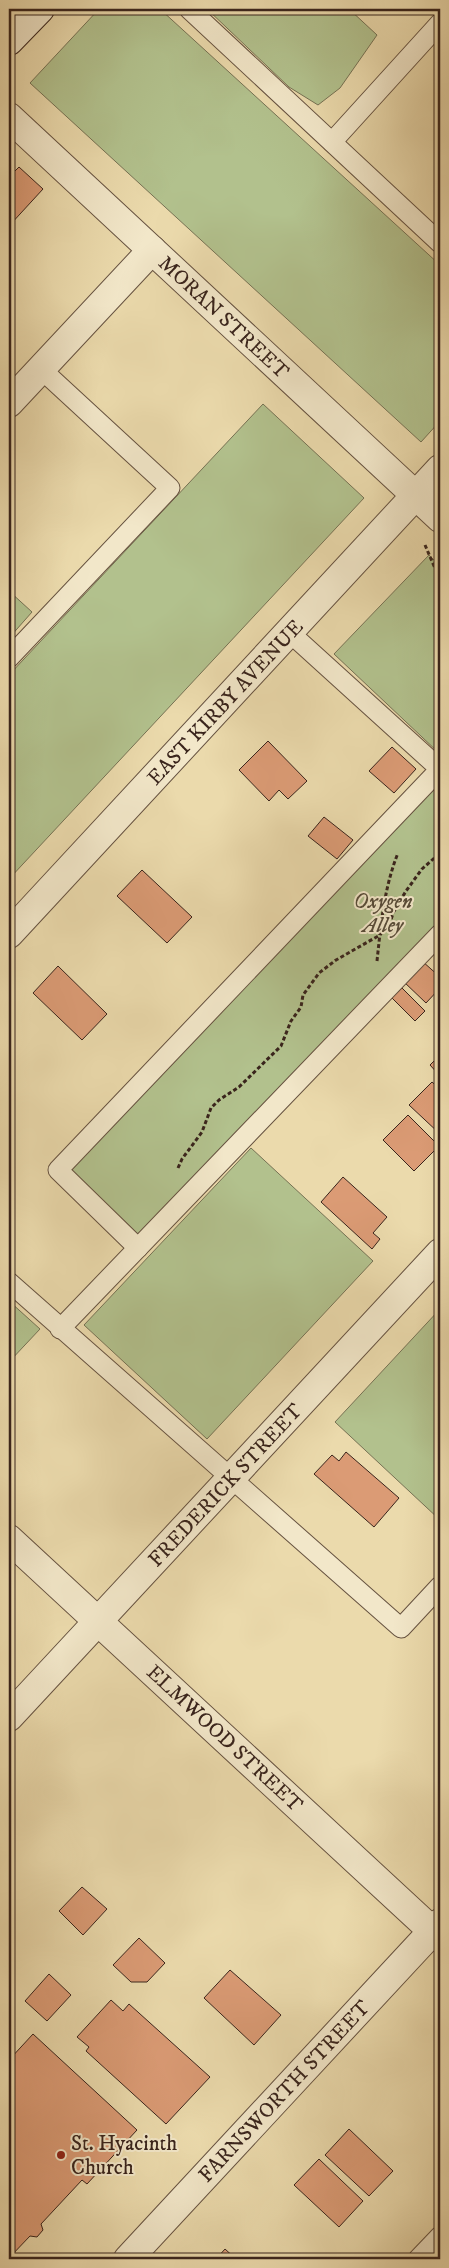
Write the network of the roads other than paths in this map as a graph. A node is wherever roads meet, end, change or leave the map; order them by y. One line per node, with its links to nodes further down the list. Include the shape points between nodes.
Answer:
1 (40, 9): 4 (street)
2 (188, 9): 6 (lane)
3 (440, 23): 6 (lane)
4 (9, 41)
5 (9, 117): 8 (street, MORAN STREET)
6 (332, 142): 7 (lane)
7 (440, 243)
8 (152, 250): 9 (street); 12 (street, MORAN STREET)
9 (41, 369): 10 (street); 15 (lane, via 170,488)
10 (10, 400)
11 (440, 469): 12 (street, EAST KIRBY AVENUE)
12 (416, 495): 13 (street, MORAN STREET); 14 (street, EAST KIRBY AVENUE)
13 (431, 528)
14 (289, 632): 16 (street, EAST KIRBY AVENUE); 18 (lane, via 440,769 58,1170)
15 (9, 658)
16 (9, 934)
17 (440, 934): 18 (lane)
18 (138, 1248): 21 (lane)
19 (440, 1253): 22 (street, FREDERICK STREET)
20 (9, 1282): 21 (lane)
21 (60, 1329): 22 (lane)
22 (231, 1478): 24 (lane, via 401,1628); 25 (street, FREDERICK STREET)
23 (9, 1538): 25 (street, ELMWOOD STREET)
24 (440, 1586)
25 (98, 1621): 26 (street, FREDERICK STREET); 27 (street, ELMWOOD STREET)
26 (9, 1717)
27 (438, 1931): 29 (street, FARNSWORTH STREET)
28 (440, 2236): 30 (lane)
29 (128, 2259)
30 (418, 2259)

